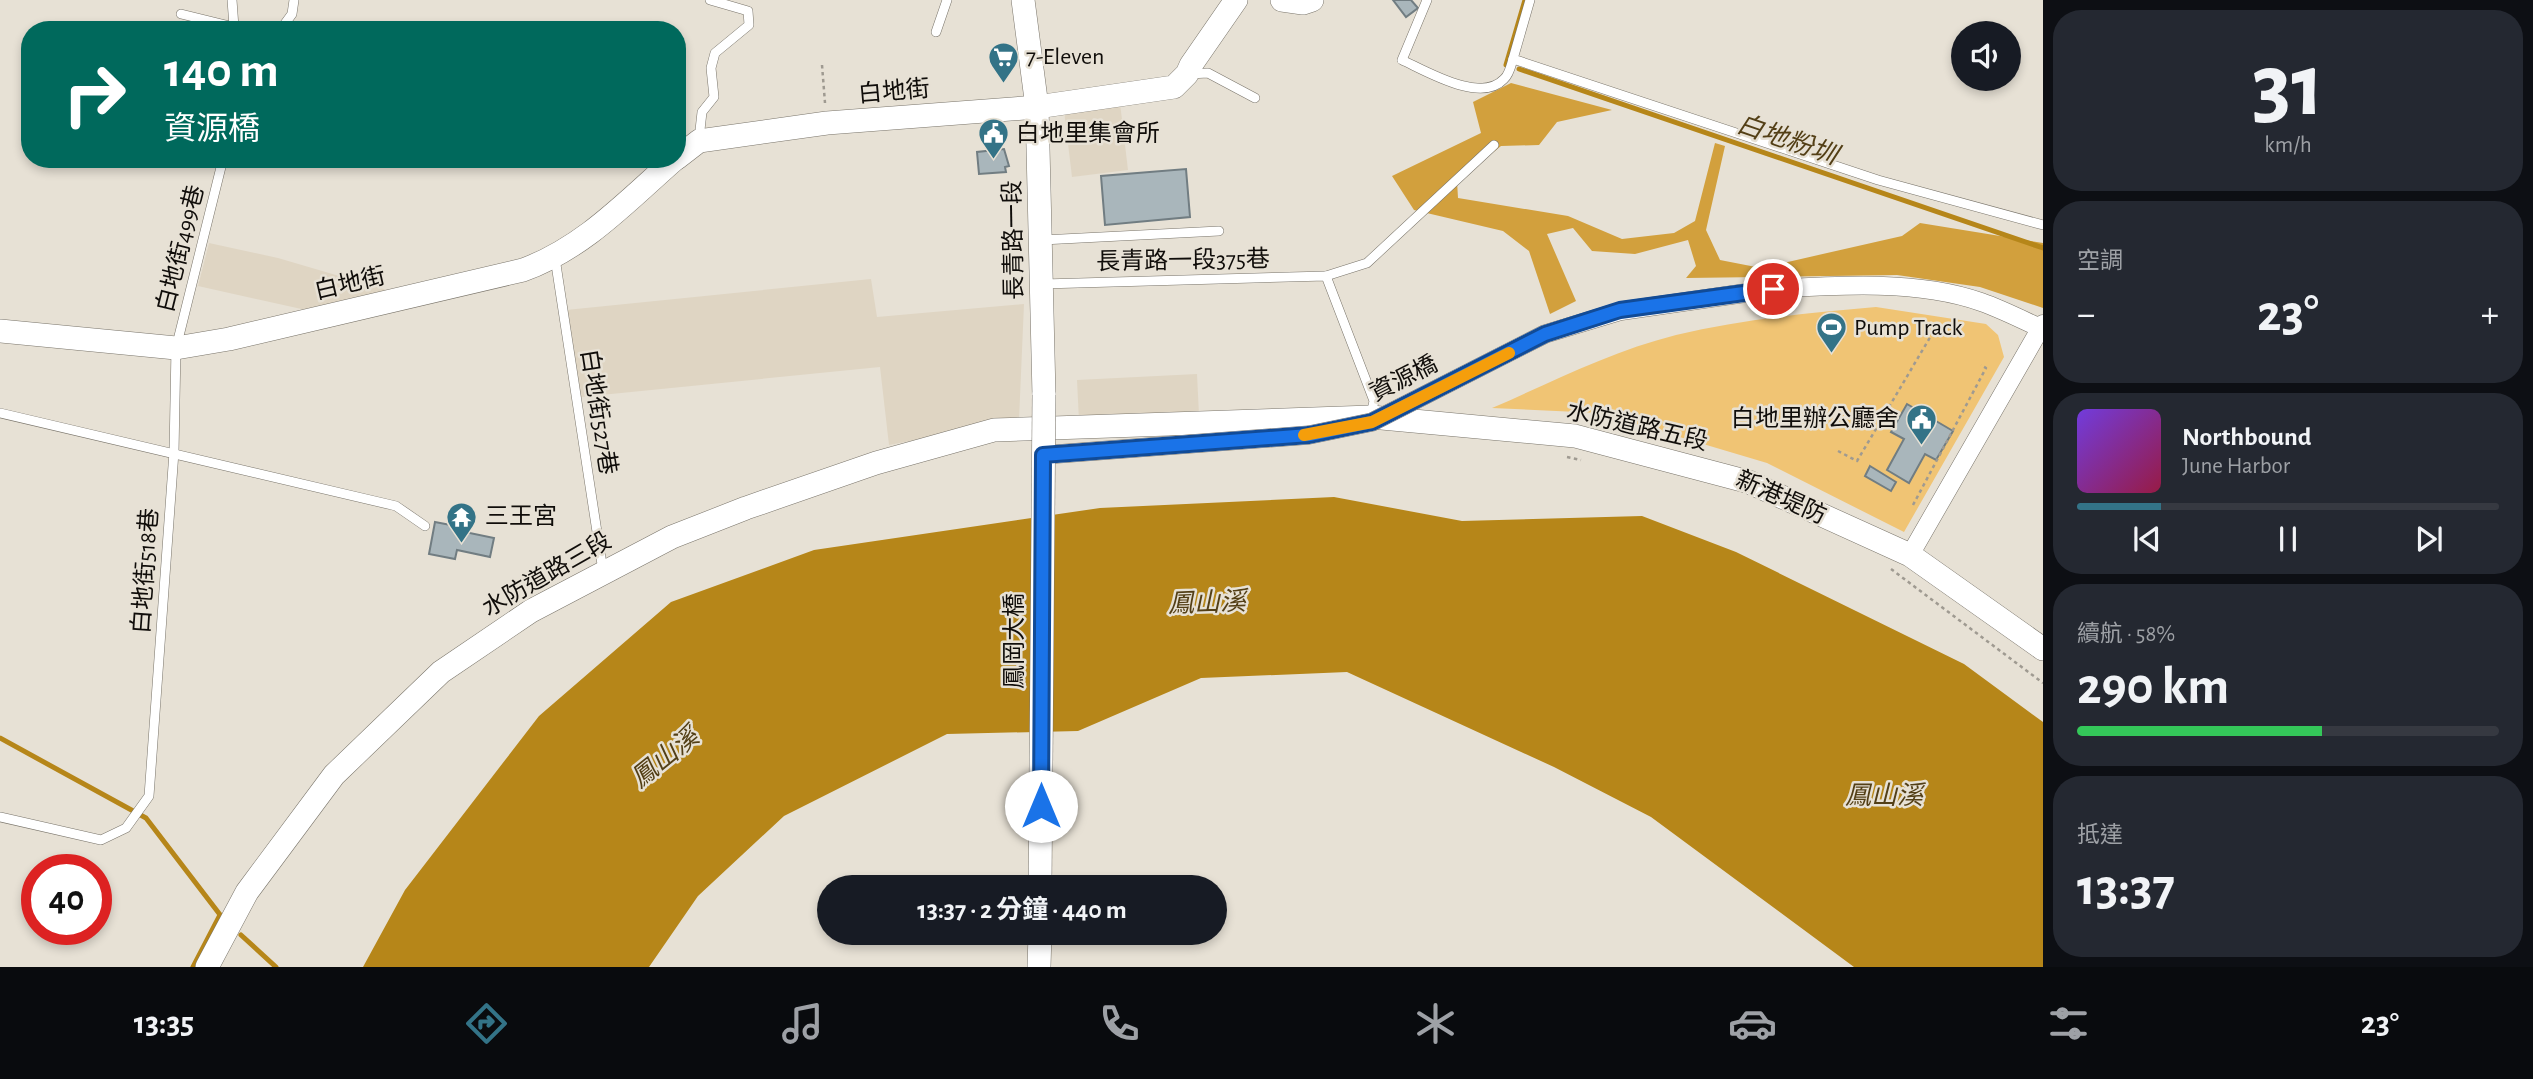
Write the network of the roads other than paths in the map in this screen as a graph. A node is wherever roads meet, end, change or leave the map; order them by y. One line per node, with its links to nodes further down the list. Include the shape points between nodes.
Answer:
1 (232, 0): 13 (lane)
2 (294, 0): 14 (lane)
3 (710, 0): 20 (lane, via 748,10 750,17 749,25 716,53 711,68 714,97 702,112)
4 (947, 0): 15 (lane)
5 (1023, 0): 19 (street, 長青路一段)
6 (1236, 0): 17 (street)
7 (1282, 0): 8 (street)
8 (1312, 0)
9 (1427, 0): 16 (lane, via 1402,60 1466,88 1493,87 1505,79)
10 (1530, 0): 16 (lane)
11 (181, 14): 12 (lane)
12 (210, 21)
13 (234, 21)
14 (287, 21)
15 (936, 32)
16 (1513, 60): 25 (lane, via 1878,180)
17 (1188, 74): 18 (lane, via 1208,73); 19 (street, 白地街, via 1174,87)
18 (1255, 99)
19 (1037, 107): 20 (street, 白地街, via 827,123); 27 (street, 長青路一段)
20 (699, 141): 22 (street, 白地街)
21 (1494, 145): 29 (lane, 長青路一段375巷, via 1367,263)
22 (686, 151)
23 (221, 168): 33 (lane, 白地街499巷)
24 (665, 168): 28 (street, 白地街, via 589,235)
25 (2043, 225)
26 (1219, 231): 27 (lane)
27 (1040, 240): 30 (street, 長青路一段)
28 (555, 258): 33 (street, 白地街, via 510,273); 42 (lane, 白地街527巷)
29 (1326, 276): 30 (lane, 長青路一段375巷); 36 (lane, via 1374,401)
30 (1041, 284): 34 (street, 長青路一段)
31 (2042, 327): 39 (street, 資源橋, bridge, via 1980,301 1903,287 1773,289 1620,310 1545,334 1372,422 1309,435); 41 (street)
32 (0, 331): 33 (street, 白地街)
33 (176, 348): 38 (lane, 白地街518巷)
34 (1044, 395): 39 (street, 鳳岡大橋, bridge)
35 (0, 413): 38 (lane)
36 (1371, 417): 37 (street, 水防道路五段); 41 (street, 水防道路五段, via 1575,436 1749,482)
37 (1047, 428): 42 (street, 水防道路三段, via 994,430 876,463 672,537)
38 (174, 452): 40 (lane, via 396,506); 44 (lane, 白地街518巷, via 149,796 126,828 101,840)
39 (1043, 455): 45 (street, 鳳岡大橋, bridge)
40 (425, 526)
41 (1910, 555): 43 (street, 水防道路五段)
42 (603, 571): 47 (street, 水防道路三段, via 531,611 442,673 334,775 247,892)
43 (2043, 649)
44 (0, 817)
45 (1040, 875)
46 (1040, 945): 48 (street)
47 (207, 967)
48 (1039, 967)

